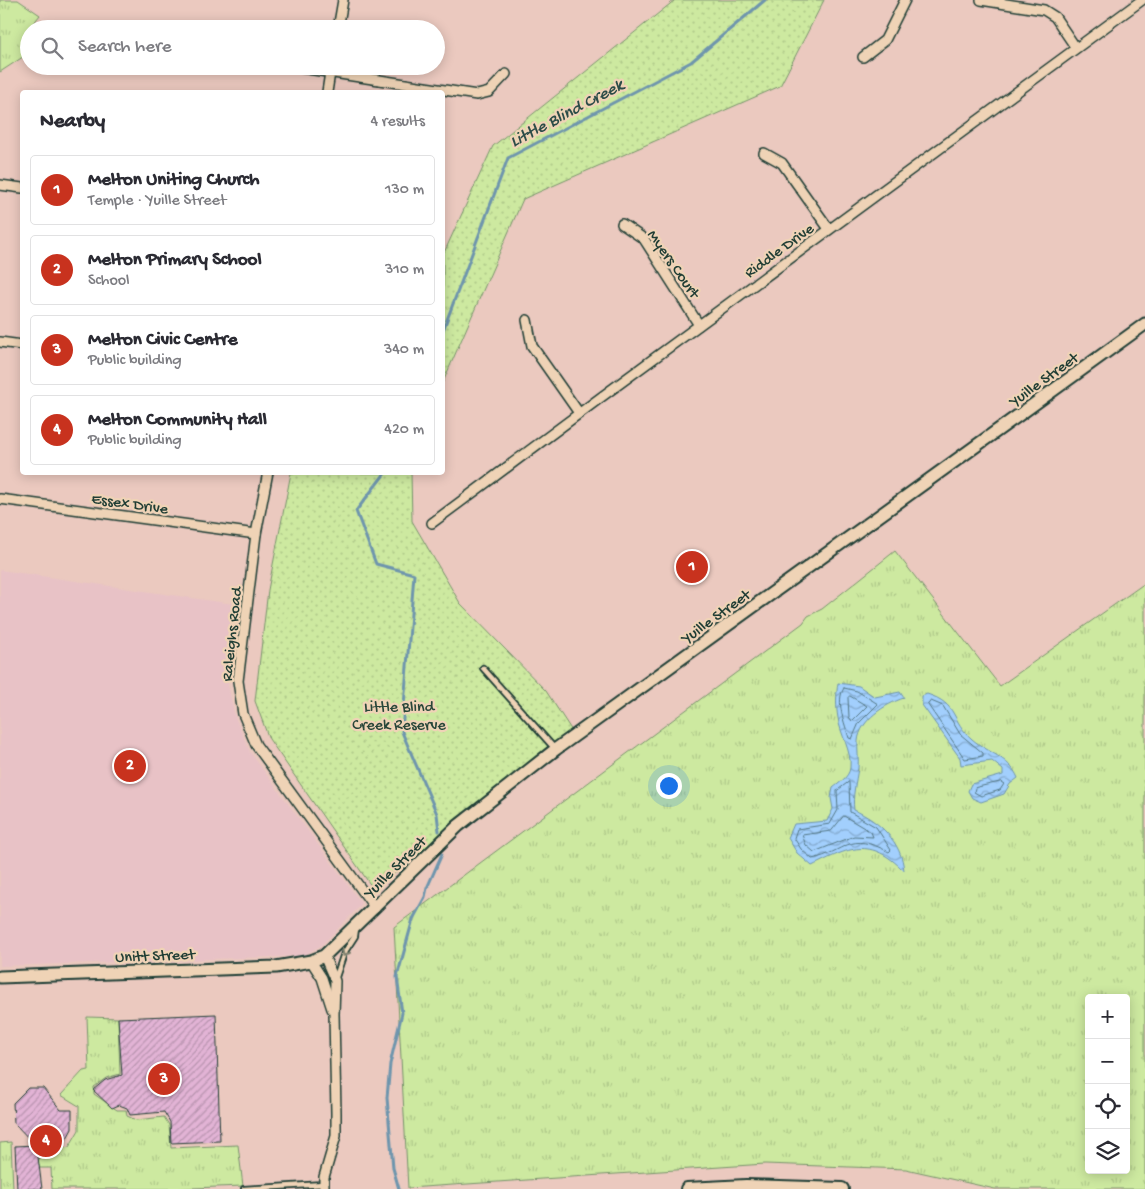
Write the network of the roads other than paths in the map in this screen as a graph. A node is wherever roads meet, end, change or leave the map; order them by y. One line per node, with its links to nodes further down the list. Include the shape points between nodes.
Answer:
1 (343, 0): 5 (street)
2 (905, 0): 7 (street, via 885,40)
3 (981, 0): 6 (street, via 1044,10 1056,17)
4 (1142, 0): 6 (street, Riddle Drive)
5 (340, 20)
6 (1076, 48): 16 (street, Riddle Drive)
7 (864, 57)
8 (506, 74): 10 (street, via 489,92 477,95)
9 (330, 75): 11 (street)
10 (365, 75)
11 (327, 90)
12 (764, 152): 16 (street, via 782,163)
13 (0, 184): 14 (street)
14 (20, 188)
15 (622, 224): 18 (street, Myers Court, via 644,239)
16 (829, 229): 18 (street, Riddle Drive)
17 (527, 320): 22 (street, via 532,346)
18 (699, 324): 22 (street, Riddle Drive)
19 (1145, 324): 28 (street, Yuille Street)
20 (0, 342): 21 (street)
21 (20, 345)
22 (579, 413): 25 (street, Riddle Drive)
23 (267, 475): 26 (street, Raleighs Road)
24 (0, 499): 26 (street, Essex Drive)
25 (432, 523)
26 (256, 534): 29 (street, Raleighs Road, via 238,681 242,714 256,745)
27 (483, 668): 28 (lane)
28 (556, 749): 29 (street, Yuille Street, via 458,826)
29 (375, 908): 30 (street, Yuille Street)
30 (356, 926): 31 (street, Yuille Street); 34 (lane, one-way to 34, via 355,936 344,953)
31 (324, 956): 32 (street, Yuille Street); 34 (street)
32 (311, 961): 33 (street, Unitt Street, via 276,967); 35 (street, via 322,978)
33 (0, 977)
34 (335, 980): 35 (street)
35 (334, 1014): 36 (street, via 336,1136)
36 (324, 1187): 37 (lane)
37 (244, 1189)
38 (687, 1189): 39 (main road, via 746,1186)
39 (842, 1189)

